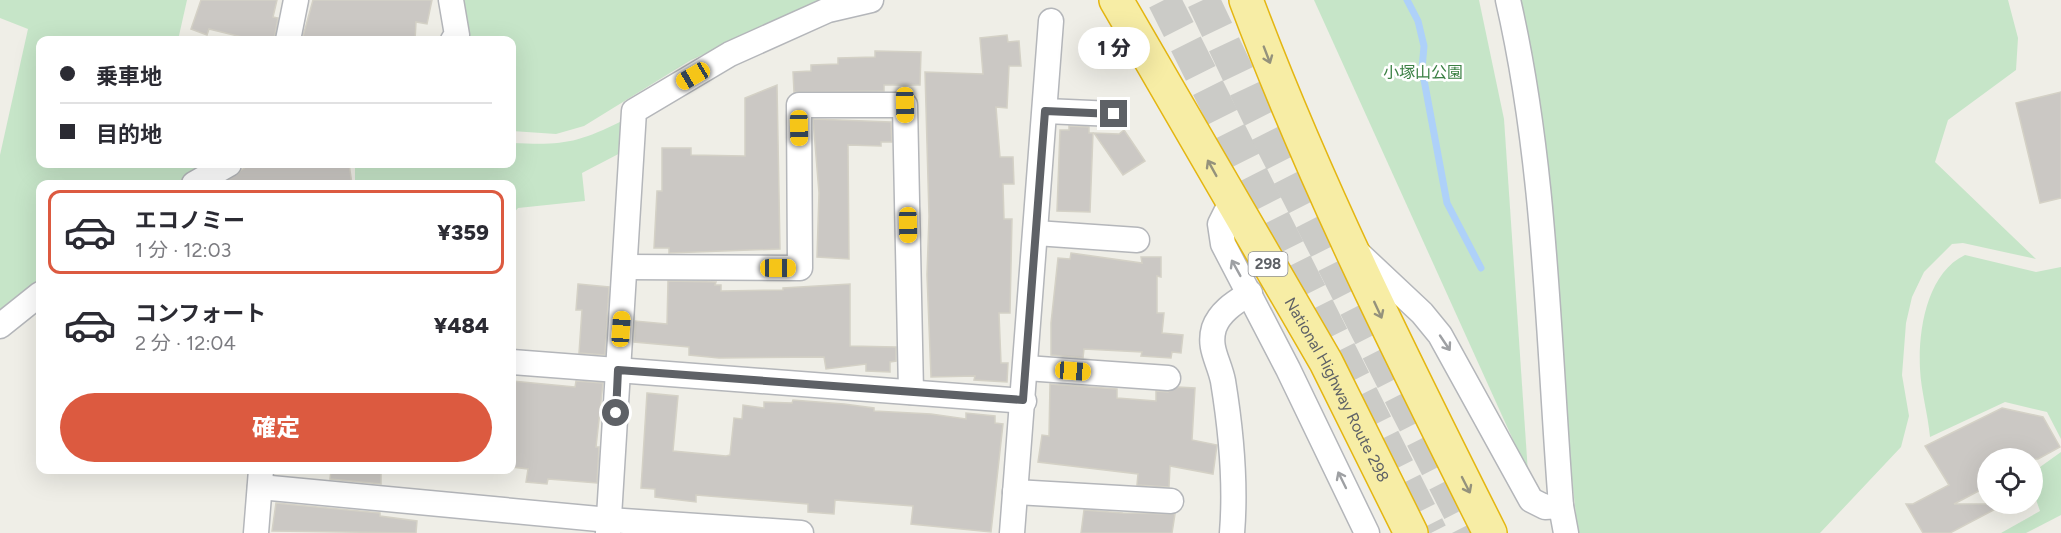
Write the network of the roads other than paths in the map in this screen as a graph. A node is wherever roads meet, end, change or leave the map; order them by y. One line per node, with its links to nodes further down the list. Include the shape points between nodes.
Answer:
1 (296, 0): 8 (street)
2 (451, 0): 9 (street)
3 (871, 0): 18 (street, via 828,10 730,54 634,111)
4 (1116, 0): 14 (highway, National Highway Route 298 / 298, one-way to 4)
5 (1246, 0): 17 (highway, one-way to 17, via 1293,122)
6 (1508, 0): 31 (street, via 1530,121)
7 (1051, 21): 10 (street)
8 (289, 36)
9 (456, 36)
10 (1045, 111): 11 (street); 15 (street)
11 (1114, 114)
12 (222, 168): 13 (street)
13 (201, 180)
14 (1231, 202): 19 (street, one-way to 14, via 1223,244 1220,224); 38 (highway, National Highway Route 298 / 298, via 1326,362)
15 (1036, 233): 16 (street); 23 (street)
16 (1137, 240)
17 (1346, 241): 31 (street, one-way to 31, via 1440,335 1531,500 1545,507); 39 (highway, one-way to 39)
18 (625, 267): 24 (street); 26 (street, via 800,268 799,105 905,105)
19 (1250, 293): 36 (street, via 1224,312 1215,326 1211,345 1222,379 1235,498); 37 (street, one-way to 19)
20 (36, 297): 21 (street)
21 (0, 326)
22 (516, 362): 24 (street)
23 (1026, 368): 25 (street); 27 (street)
24 (618, 370): 26 (street); 32 (street)
25 (1168, 378)
26 (911, 392): 27 (street)
27 (1023, 400): 29 (street)
28 (260, 478): 32 (street); 33 (street)
29 (1015, 492): 30 (street); 35 (street)
30 (1171, 501)
31 (1561, 506): 40 (street)
32 (609, 526): 34 (street)
33 (256, 533)
34 (801, 533)
35 (1012, 533)
36 (1232, 533)
37 (1367, 533)
38 (1411, 533)
39 (1490, 533)
40 (1566, 533)

